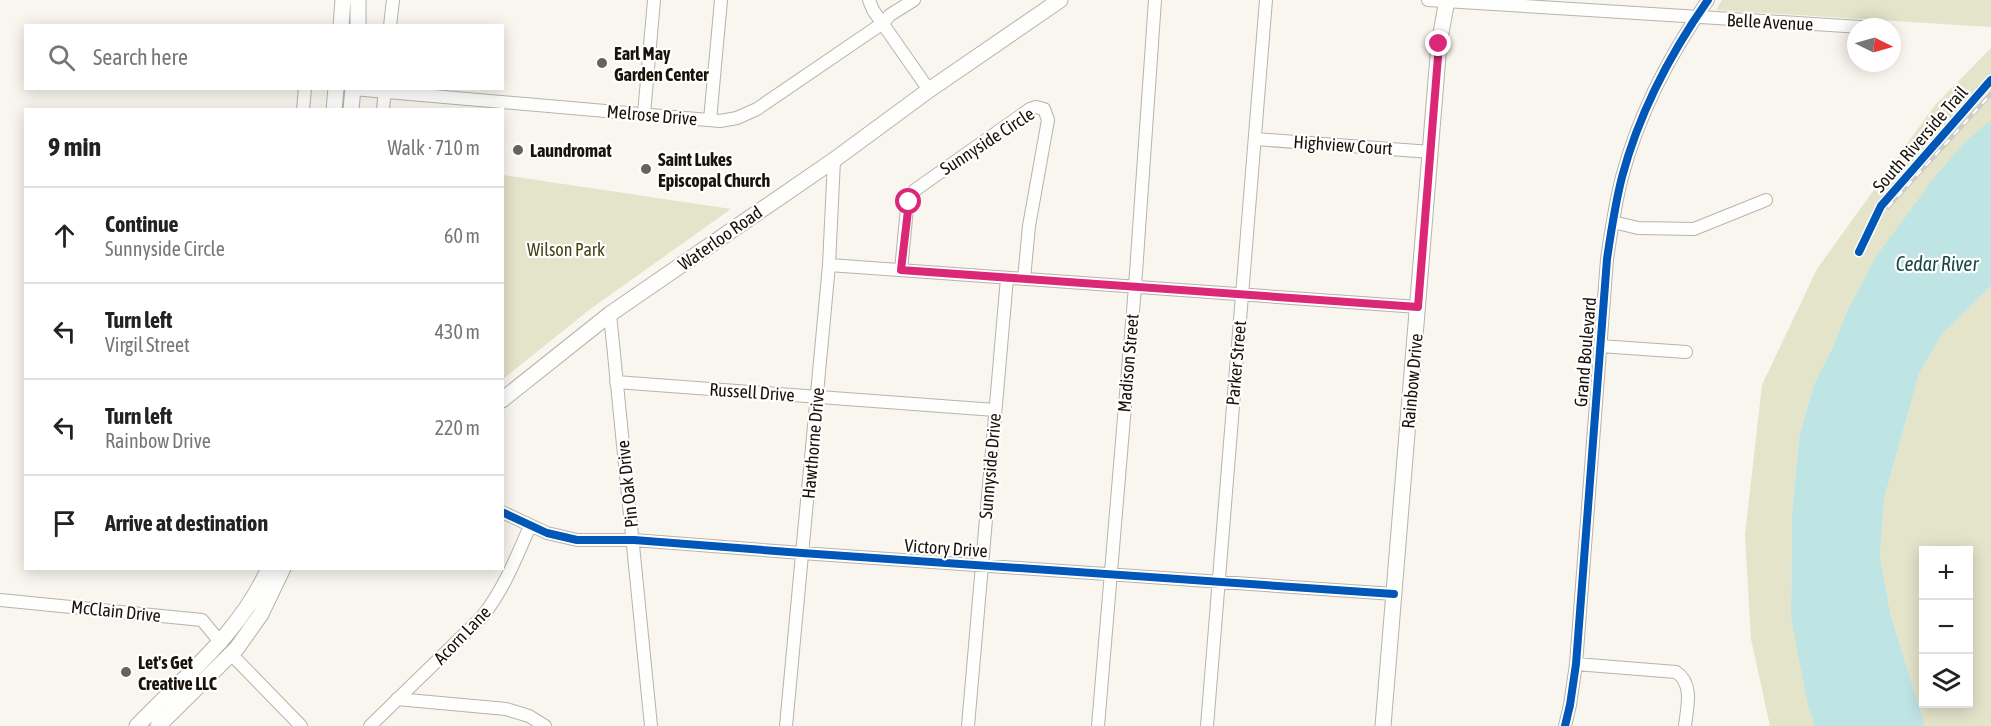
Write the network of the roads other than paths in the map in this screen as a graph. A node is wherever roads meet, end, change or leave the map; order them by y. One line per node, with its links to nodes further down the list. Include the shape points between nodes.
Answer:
1 (344, 0): 15 (main road)
2 (358, 0): 17 (main road)
3 (393, 0): 18 (street)
4 (654, 0): 29 (street)
5 (721, 0): 30 (street)
6 (869, 0): 16 (street)
7 (914, 0): 16 (street, Melrose Drive)
8 (1060, 0): 24 (main road, Waterloo Road)
9 (1155, 0): 40 (street, Madison Street)
10 (1266, 0): 31 (street, Parker Street)
11 (1428, 0): 13 (street, Belle Avenue)
12 (1708, 0): 14 (street, Grand Boulevard)
13 (1447, 1): 14 (street, Belle Avenue); 32 (main road, Rainbow Drive, via 1439,44)
14 (1696, 18): 19 (street, Belle Avenue); 35 (street, Grand Boulevard, via 1637,129)
15 (342, 23)
16 (883, 23): 24 (street); 30 (street, Melrose Drive, via 757,109 737,118)
17 (357, 24)
18 (390, 24)
19 (1847, 26)
20 (305, 90): 25 (street)
21 (336, 90): 26 (main road)
22 (353, 90): 27 (main road)
23 (385, 90): 28 (street); 29 (street, Melrose Drive)
24 (929, 90): 33 (main road, Waterloo Road)
25 (303, 108)
26 (334, 108)
27 (351, 108)
28 (383, 108)
29 (644, 114): 30 (street, Melrose Drive)
30 (711, 120)
31 (1254, 139): 32 (street, Highview Court); 41 (street, Parker Street)
32 (1431, 152): 42 (main road, Rainbow Drive)
33 (834, 160): 36 (street, Hawthorne Drive); 43 (main road, Waterloo Road)
34 (1766, 200): 35 (street, via 1694,229 1638,228)
35 (1613, 222): 44 (street, Grand Boulevard)
36 (829, 265): 37 (street); 47 (street, Hawthorne Drive)
37 (901, 270): 38 (street); 39 (street, Sunnyside Circle, via 907,208 915,190 1036,107 1046,112 1048,120)
38 (1007, 278): 39 (street); 49 (street, Sunnyside Drive)
39 (1024, 279): 40 (street)
40 (1135, 287): 41 (street); 57 (street, Madison Street)
41 (1242, 294): 42 (street); 58 (street, Parker Street)
42 (1418, 307): 59 (main road, Rainbow Drive)
43 (610, 314): 46 (street, Pin Oak Drive); 48 (main road, Waterloo Road)
44 (1600, 346): 45 (street); 62 (street, Grand Boulevard)
45 (1686, 352)
46 (616, 382): 47 (street, Russell Drive); 52 (street, Pin Oak Drive)
47 (817, 397): 49 (street, Russell Drive); 53 (street, Hawthorne Drive)
48 (504, 398)
49 (995, 410): 54 (street, Sunnyside Drive)
50 (504, 513): 51 (street, Victory Drive)
51 (530, 526): 52 (street, Victory Drive, via 577,540); 63 (street, Acorn Lane, via 491,605)
52 (634, 540): 53 (street, Victory Drive); 69 (street, Pin Oak Drive)
53 (802, 553): 54 (street, Victory Drive); 70 (street, Hawthorne Drive)
54 (981, 566): 57 (street, Victory Drive); 71 (street, Sunnyside Drive)
55 (268, 570): 61 (main road)
56 (282, 570): 61 (main road, via 261,614)
57 (1112, 575): 58 (street, Victory Drive); 72 (street, Madison Street)
58 (1219, 582): 59 (street, Victory Drive); 73 (street, Parker Street)
59 (1394, 594): 74 (main road, Rainbow Drive)
60 (0, 600): 61 (street, McClain Drive, via 202,620)
61 (226, 648): 64 (main road); 65 (main road); 66 (street, McClain Drive)
62 (1575, 664): 75 (street, Grand Boulevard); 76 (street, via 1676,672 1687,687)
63 (397, 699): 67 (street, Acorn Lane); 68 (street, via 506,709)
64 (137, 726)
65 (158, 726)
66 (300, 726)
67 (370, 726)
68 (545, 726)
69 (651, 726)
70 (786, 726)
71 (968, 726)
72 (1098, 726)
73 (1207, 726)
74 (1383, 726)
75 (1565, 726)
76 (1685, 726)

